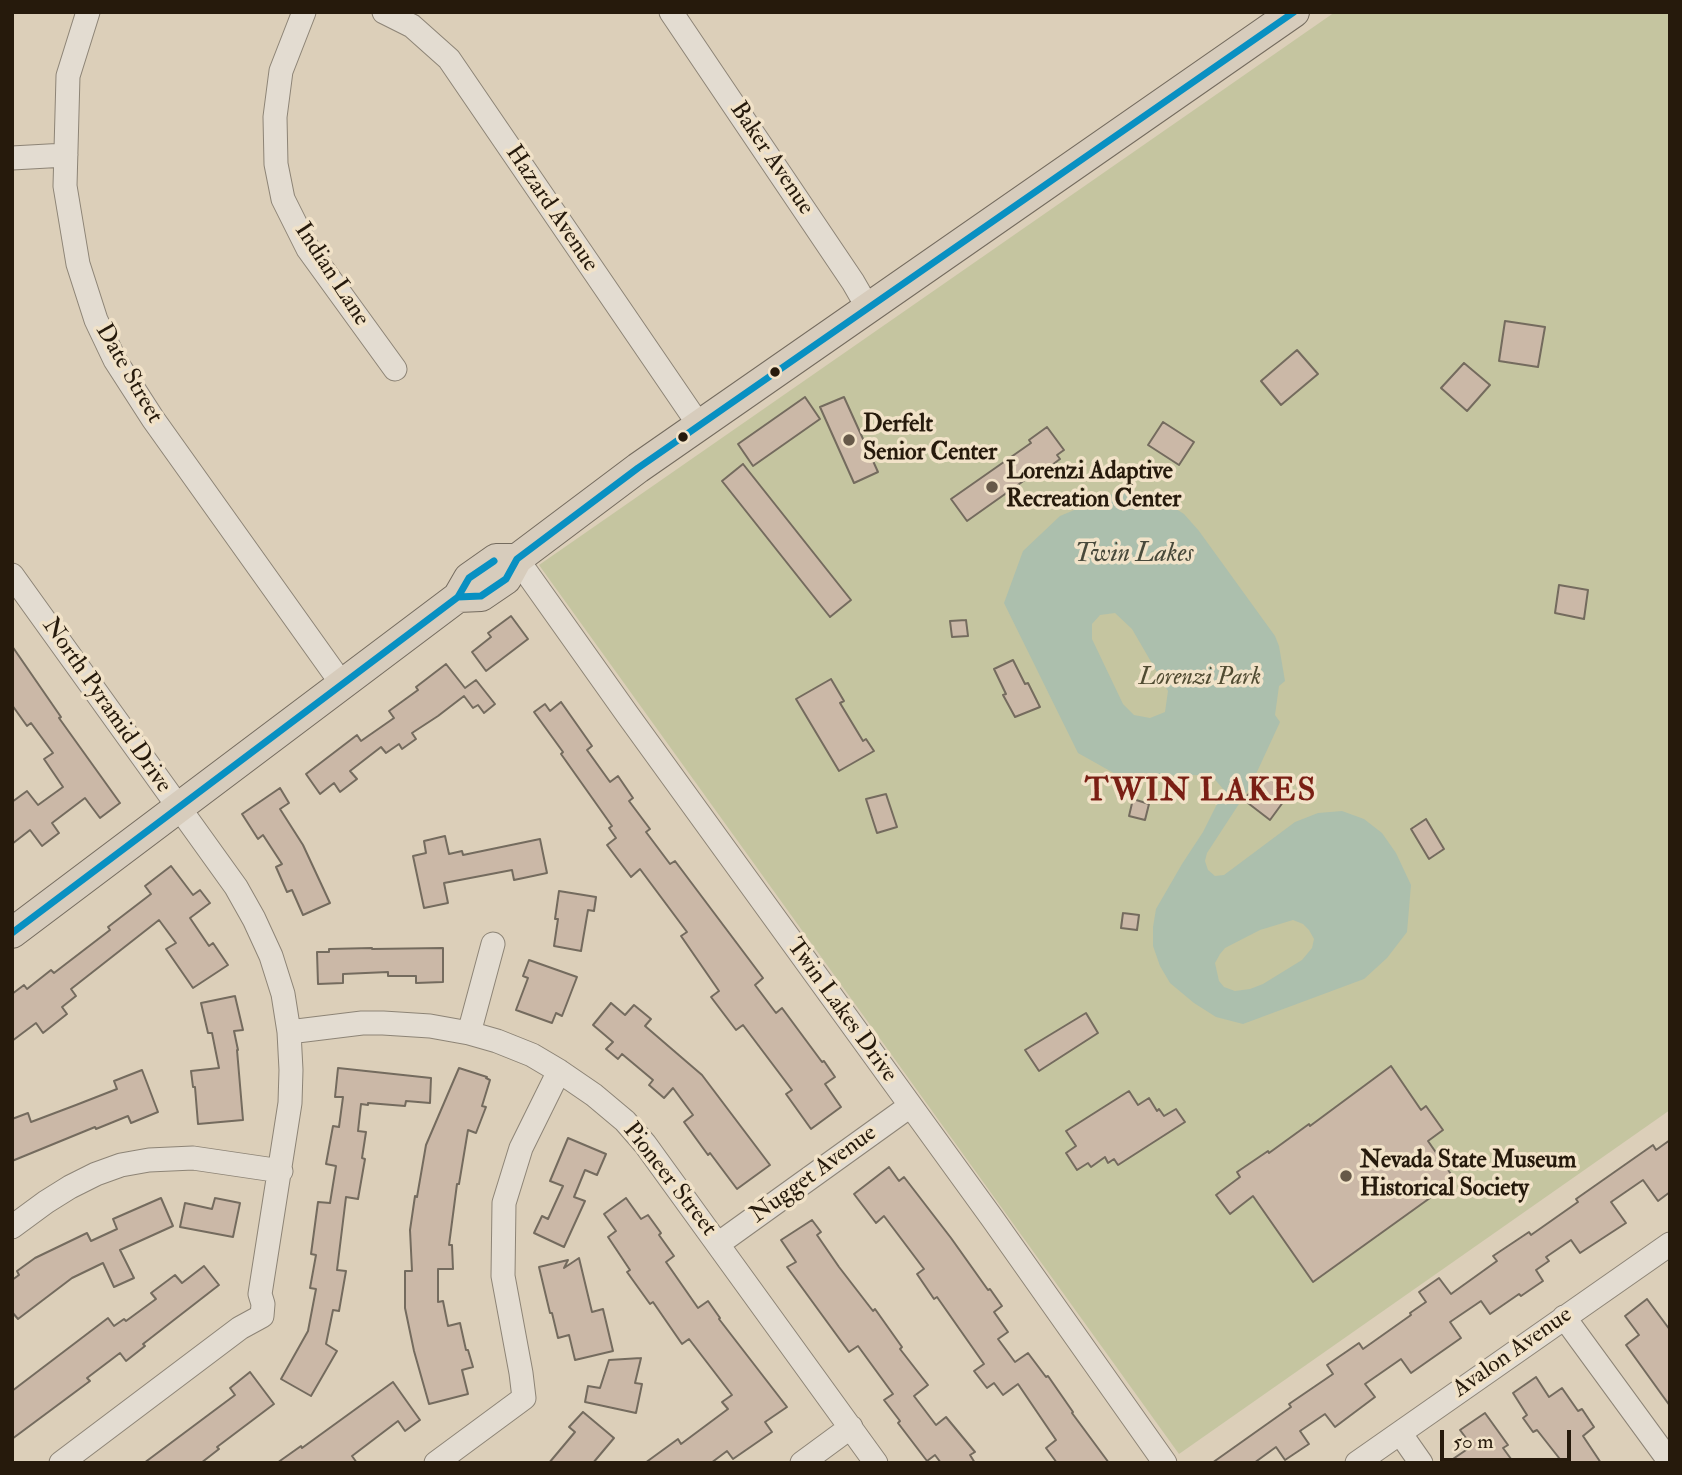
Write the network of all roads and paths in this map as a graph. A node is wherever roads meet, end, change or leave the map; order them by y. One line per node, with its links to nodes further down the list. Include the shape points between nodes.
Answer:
1 (88, 12): 6 (street, Date Street, via 68,76)
2 (303, 12): 9 (street, Indian Lane, via 281,71 275,117 276,164 284,199 309,250)
3 (384, 12): 10 (street, Hazard Avenue, via 412,26 449,59)
4 (671, 12): 8 (street, Baker Avenue)
5 (1294, 12): 8 (main road)
6 (66, 155): 7 (street); 13 (street, Date Street, via 65,186 78,264 96,320 115,359)
7 (12, 158)
8 (868, 308): 10 (main road)
9 (395, 369)
10 (699, 425): 11 (main road)
11 (517, 559): 13 (main road, via 496,559 470,578 458,597); 20 (street, Twin Lakes Drive)
12 (12, 575): 14 (street, North Pyramid Drive)
13 (342, 684): 14 (main road)
14 (178, 807): 15 (main road); 17 (street, North Pyramid Drive, via 254,919 283,994)
15 (12, 933)
16 (493, 944): 18 (street)
17 (289, 1032): 18 (street, Pioneer Street, via 383,1023); 21 (street, North Pyramid Drive, via 290,1104)
18 (469, 1033): 19 (street, Pioneer Street, via 531,1055)
19 (559, 1071): 23 (street, Pioneer Street, via 625,1121); 30 (street, via 521,1148 504,1203 503,1276 524,1398)
20 (910, 1106): 23 (street, Nugget Avenue); 33 (street, Twin Lakes Drive)
21 (281, 1171): 22 (street, via 193,1158 149,1160 70,1186); 29 (street, North Pyramid Drive, via 260,1294 262,1316)
22 (12, 1227)
23 (718, 1244): 26 (street, Pioneer Street)
24 (1670, 1244): 25 (street, Avalon Avenue)
25 (1564, 1317): 27 (street, Avalon Avenue); 28 (street)
26 (851, 1427): 31 (street); 32 (street, Pioneer Street)
27 (1400, 1433): 34 (street, Avalon Avenue); 35 (street)
28 (1670, 1462)
29 (61, 1463)
30 (436, 1463)
31 (802, 1463)
32 (876, 1463)
33 (1165, 1463)
34 (1357, 1463)
35 (1421, 1463)

